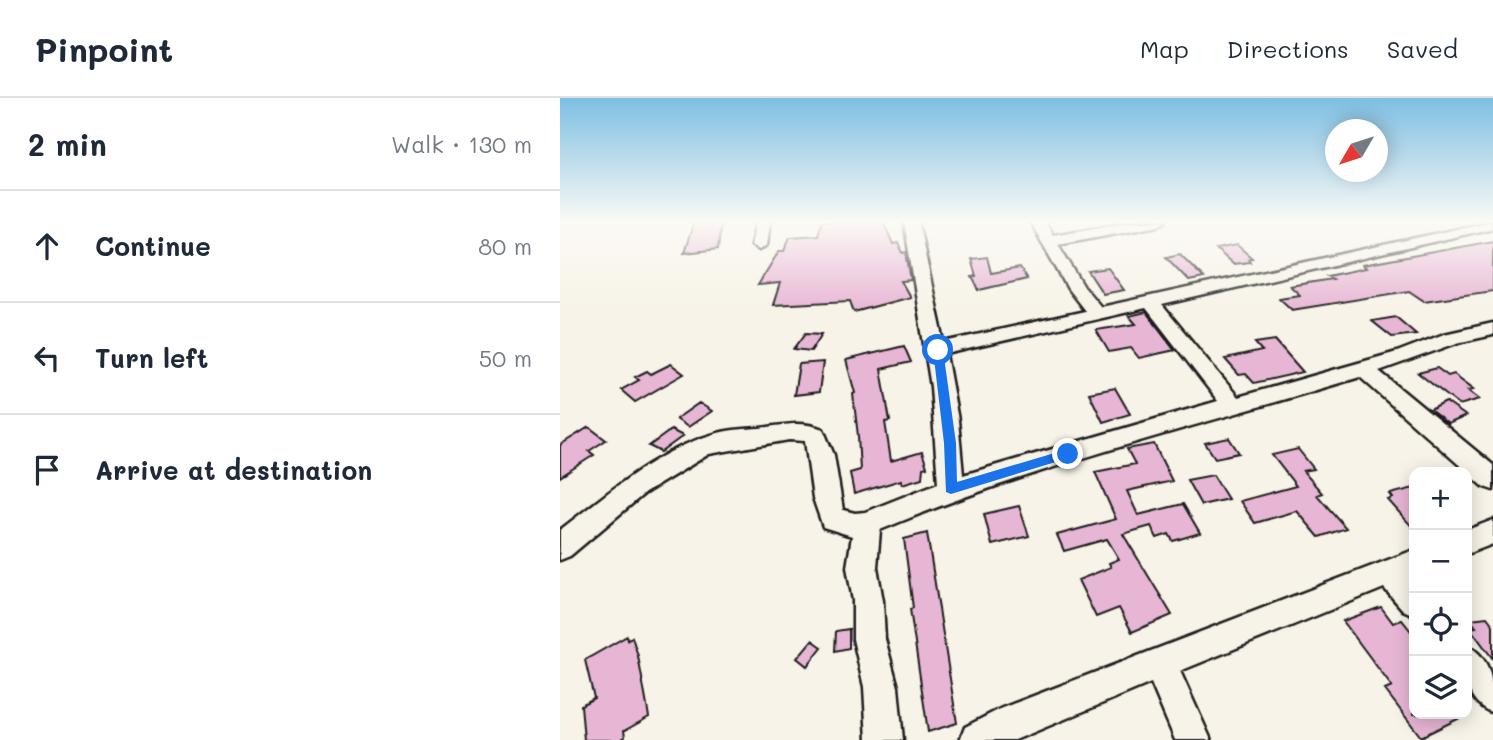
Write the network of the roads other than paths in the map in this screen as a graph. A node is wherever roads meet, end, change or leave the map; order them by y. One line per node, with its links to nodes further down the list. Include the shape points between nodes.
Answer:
1 (917, 251): 7 (street)
2 (1054, 251): 5 (street)
3 (1370, 251): 4 (street)
4 (1151, 303): 5 (street); 9 (street)
5 (1098, 315): 7 (street)
6 (1493, 329): 8 (street, via 1451,338)
7 (938, 350): 11 (street)
8 (1363, 369): 9 (street); 10 (street)
9 (1232, 404): 11 (street)
10 (1493, 480)
11 (951, 489): 12 (street)
12 (867, 523): 15 (street, via 832,519 815,435 792,430 719,441 685,455); 21 (street, via 862,567)
13 (1493, 532): 14 (street)
14 (1472, 540)
15 (560, 547)
16 (1402, 568): 17 (street); 18 (street)
17 (1411, 593)
18 (1160, 663): 22 (street); 23 (street)
19 (1472, 669): 20 (street)
20 (1493, 696)
21 (885, 740)
22 (978, 740)
23 (1193, 740)

